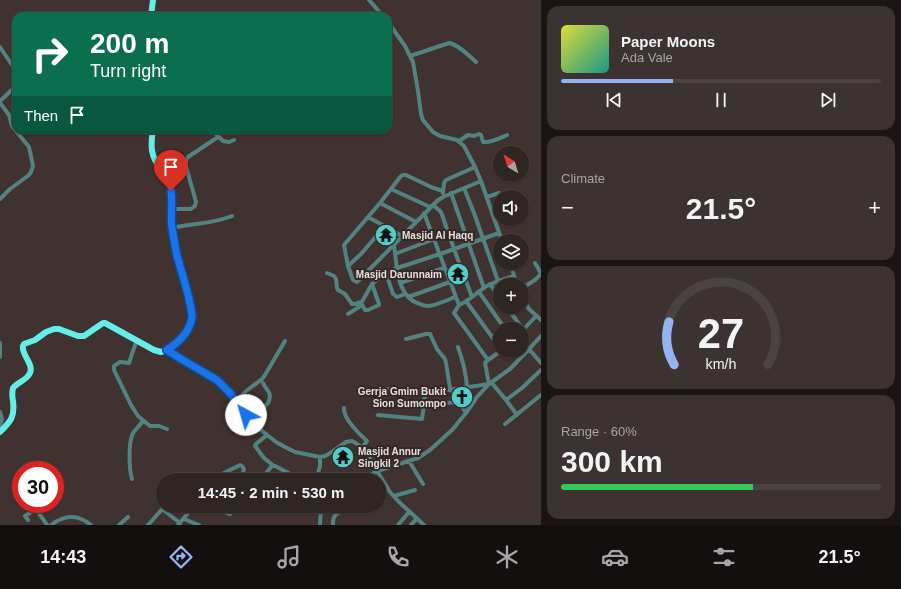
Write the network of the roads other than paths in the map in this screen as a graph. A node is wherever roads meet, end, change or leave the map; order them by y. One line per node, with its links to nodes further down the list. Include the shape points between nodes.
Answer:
1 (153, 0): 3 (highway)
2 (370, 0): 4 (street)
3 (152, 12)
4 (380, 12)
5 (392, 28): 7 (street)
6 (0, 47): 9 (street)
7 (410, 56): 8 (street, via 453,44); 19 (street, via 415,68 423,120 433,132)
8 (476, 62)
9 (12, 65)
10 (12, 90): 11 (street)
11 (0, 102): 12 (street, via 9,114)
12 (12, 126)
13 (18, 134): 29 (street, via 29,147 32,172)
14 (152, 134): 32 (highway, via 152,154 167,179)
15 (215, 134): 17 (street)
16 (507, 135): 19 (street, via 485,143 480,134 468,135)
17 (218, 138): 18 (street, via 225,142); 32 (street, via 186,160 195,206 185,210)
18 (234, 140)
19 (459, 141): 20 (street)
20 (475, 167): 21 (street); 24 (street, via 446,180)
21 (481, 181): 22 (street); 28 (street)
22 (464, 188): 25 (street); 41 (street)
23 (391, 189): 24 (street, via 404,174); 30 (street); 31 (street)
24 (443, 191): 27 (street)
25 (451, 193): 27 (street); 43 (street)
26 (493, 195): 28 (street)
27 (443, 197): 31 (street)
28 (487, 197): 39 (street)
29 (0, 199)
30 (380, 203): 35 (street); 36 (street)
31 (432, 206): 33 (street); 45 (street, via 441,212)
32 (172, 209): 38 (highway)
33 (424, 213): 36 (street); 42 (street)
34 (232, 216): 38 (street, via 214,222)
35 (368, 217): 37 (street); 49 (street, via 344,245)
36 (416, 222): 40 (street)
37 (385, 226): 40 (street); 49 (street)
38 (172, 228): 88 (highway, via 192,314 185,334)
39 (499, 232): 41 (street)
40 (402, 236): 44 (street)
41 (483, 238): 43 (street); 57 (street)
42 (434, 239): 46 (street); 47 (street)
43 (468, 243): 45 (street); 65 (street)
44 (394, 245): 46 (street); 49 (street, via 357,282 352,279)
45 (454, 249): 47 (street); 70 (street)
46 (395, 254): 50 (street)
47 (440, 254): 50 (street); 51 (street)
48 (535, 264): 55 (street)
49 (348, 266)
50 (397, 268): 54 (street); 60 (street)
51 (444, 268): 59 (street); 60 (street)
52 (512, 270): 56 (street)
53 (327, 272): 72 (street, via 334,276 338,290 345,294 352,304)
54 (386, 273): 62 (street); 68 (street, via 394,295)
55 (541, 274): 64 (street)
56 (514, 276): 58 (street)
57 (497, 278)
58 (508, 278)
59 (450, 282): 68 (street); 69 (street)
60 (400, 283): 68 (street)
61 (493, 283): 63 (street)
62 (372, 284): 72 (street); 72 (street, via 379,305 366,310)
63 (490, 284): 65 (street); 66 (street)
64 (529, 284)
65 (484, 288): 67 (street)
66 (493, 288)
67 (479, 292): 70 (street); 78 (street)
68 (406, 295): 69 (street, via 414,302 428,306)
69 (455, 297): 73 (street)
70 (472, 297): 71 (street)
71 (466, 301): 73 (street); 80 (street)
72 (361, 302): 75 (street, via 357,309)
73 (459, 305): 92 (street, via 454,313)
74 (529, 307): 76 (street)
75 (348, 314)
76 (536, 316): 77 (street); 79 (street)
77 (541, 320)
78 (500, 322)
79 (529, 324)
80 (493, 338)
81 (540, 338): 87 (street)
82 (406, 339): 98 (street, via 430,334 445,359)
83 (137, 340): 88 (highway, via 157,351); 110 (street, via 129,363 120,362 114,370 132,408); 115 (highway, via 104,322 84,336 54,329 24,344 30,373 13,388 12,419)
84 (285, 341): 102 (street, via 262,379)
85 (0, 343): 89 (street)
86 (458, 347): 97 (street)
87 (529, 349): 93 (street)
88 (167, 350): 102 (street, via 217,380)
89 (0, 357)
90 (493, 357): 92 (street)
91 (520, 358): 96 (street)
92 (488, 360): 96 (street, via 485,365)
93 (541, 363)
94 (541, 370): 101 (street)
95 (263, 383): 111 (street, via 270,392 270,400)
96 (490, 383): 97 (street); 101 (street); 107 (street)
97 (467, 387): 98 (street)
98 (451, 390): 99 (street); 103 (street)
99 (425, 392): 104 (street); 104 (street, via 383,388 380,391 379,402)
100 (541, 395): 109 (street)
101 (506, 400): 109 (street)
102 (236, 402): 111 (street)
103 (458, 402): 104 (street); 107 (street)
104 (424, 405): 108 (street, via 421,419)
105 (344, 408): 117 (street, via 346,417 367,441)
106 (0, 412): 113 (street)
107 (466, 413): 119 (street, via 438,444)
108 (378, 415)
109 (517, 416): 112 (street)
110 (143, 421): 114 (street, via 150,426); 128 (street, via 131,439)
111 (252, 421): 116 (street)
112 (505, 424)
113 (0, 426)
114 (167, 429)
115 (0, 432)
116 (267, 435): 118 (street, via 295,452); 120 (street, via 255,446)
117 (362, 448): 118 (street, via 349,441); 121 (street)
118 (320, 457): 126 (street)
119 (408, 461): 121 (street); 129 (street)
120 (274, 466): 124 (street); 125 (street)
121 (376, 471): 127 (street); 131 (street)
122 (224, 473): 123 (street, via 239,465 244,469)
123 (243, 473)
124 (266, 473)
125 (288, 473)
126 (318, 473)
127 (373, 473)
128 (132, 479)
129 (422, 484)
130 (415, 490): 131 (street)
131 (394, 496): 132 (street)
132 (409, 512): 141 (street); 153 (street)
133 (30, 513): 143 (street, via 25,516)
134 (39, 513): 145 (street)
135 (160, 513): 149 (street)
136 (169, 513): 144 (street)
137 (188, 513): 142 (street)
138 (321, 513): 151 (street)
139 (338, 513): 152 (street)
140 (128, 517): 148 (street)
141 (417, 518): 154 (street); 155 (street)
142 (184, 519): 144 (street); 150 (street)
143 (28, 520)
144 (179, 524)
145 (47, 525)
146 (51, 525): 147 (street, via 69,517)
147 (91, 525)
148 (119, 525)
149 (150, 525)
150 (199, 525)
151 (320, 525)
152 (333, 525)
153 (398, 525)
154 (411, 525)
155 (424, 525)

